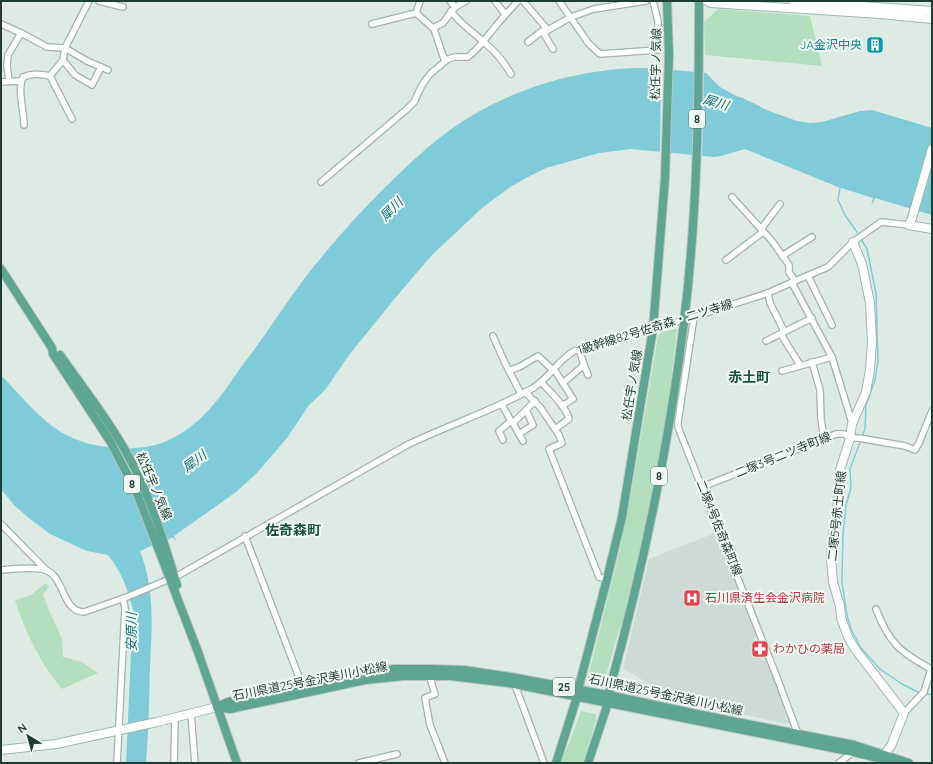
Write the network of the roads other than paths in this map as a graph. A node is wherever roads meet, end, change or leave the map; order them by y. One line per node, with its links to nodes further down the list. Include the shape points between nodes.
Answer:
1 (89, 1): 31 (street)
2 (99, 1): 17 (street)
3 (420, 1): 20 (street)
4 (450, 1): 18 (street)
5 (466, 1): 18 (street)
6 (495, 1): 21 (street)
7 (518, 1): 21 (street)
8 (523, 1): 28 (street)
9 (559, 1): 22 (street)
10 (646, 1): 22 (street, via 594,9)
11 (653, 1): 22 (street, via 658,21 658,50 600,54 589,44)
12 (667, 1): 63 (main road, 松任宇ノ気線, via 669,54 665,178)
13 (700, 1): 61 (main road, 8, via 695,183)
14 (707, 1): 23 (street)
15 (792, 1): 16 (street)
16 (814, 2): 19 (street)
17 (123, 7)
18 (453, 9): 26 (street, via 443,23); 29 (street, via 457,19)
19 (932, 11)
20 (416, 13): 25 (street); 26 (street)
21 (505, 14): 29 (street)
22 (570, 17): 28 (street)
23 (932, 19)
24 (1, 24): 27 (street)
25 (372, 24)
26 (434, 29): 34 (street)
27 (21, 32): 31 (street, via 46,47); 39 (street, via 8,55)
28 (546, 32): 30 (street, via 542,31); 32 (street)
29 (484, 42): 34 (street, via 468,57 455,57); 37 (street, via 504,62)
30 (528, 42)
31 (65, 48): 33 (street); 35 (street)
32 (553, 49)
33 (63, 60): 35 (street, via 75,75 92,85); 38 (street)
34 (445, 61): 45 (street, via 430,74 414,102 406,110)
35 (102, 67): 36 (street)
36 (108, 70)
37 (511, 74)
38 (50, 76): 40 (street, via 28,74); 42 (street)
39 (9, 81): 40 (street); 41 (street)
40 (21, 81): 43 (street)
41 (1, 82)
42 (72, 119)
43 (24, 125)
44 (932, 149): 48 (street)
45 (321, 182)
46 (732, 197): 50 (street)
47 (780, 204): 50 (street)
48 (911, 222): 49 (street); 52 (street, 1級幹線82号佐奇森・二ツ寺線, via 881,222)
49 (932, 229)
50 (762, 230): 53 (street); 54 (street)
51 (812, 237): 53 (street)
52 (853, 242): 56 (street, 1級幹線82号佐奇森・二ツ寺線, via 828,267); 87 (street, 二塚5号赤土町線, via 862,264 870,303 872,342 866,392)
53 (782, 256): 57 (street, via 789,265)
54 (726, 260)
55 (1, 269): 67 (main road, 松任宇ノ気線 / 8)
56 (808, 276): 57 (street, 1級幹線82号佐奇森・二ツ寺線); 62 (street)
57 (794, 282): 58 (street, 1級幹線82号佐奇森・二ツ寺線); 60 (street)
58 (768, 293): 59 (street, 1級幹線82号佐奇森・二ツ寺線); 64 (street)
59 (694, 317): 61 (street, 1級幹線82号佐奇森・二ツ寺線); 88 (street, 二塚4号佐奇森町線)
60 (812, 318): 64 (street); 69 (street)
61 (684, 320): 63 (street, 1級幹線82号佐奇森・二ツ寺線); 86 (main road, 8)
62 (832, 325)
63 (653, 329): 68 (street, 1級幹線82号佐奇森・二ツ寺線); 102 (main road, 松任宇ノ気線, via 623,510)
64 (783, 333): 66 (street); 72 (street, via 782,336)
65 (493, 336): 74 (street)
66 (766, 341)
67 (52, 348): 98 (main road, 松任宇ノ気線 / 8, via 53,354 95,418 126,472); 98 (main road, 松任宇ノ気線 / 8, via 57,350 122,444 151,507)
68 (579, 350): 71 (street); 73 (street, 1級幹線82号佐奇森・二ツ寺線, via 567,355)
69 (832, 357): 70 (street); 87 (street)
70 (812, 362): 72 (street); 92 (street, via 820,390)
71 (584, 365): 76 (street); 78 (street)
72 (800, 365): 75 (street)
73 (553, 369): 74 (street, via 538,356); 77 (street, 1級幹線82号佐奇森・二ツ寺線); 78 (street)
74 (510, 371): 79 (street)
75 (782, 371)
76 (588, 375)
77 (541, 382): 79 (street, 1級幹線82号佐奇森・二ツ寺線); 82 (street)
78 (563, 383): 82 (street, via 572,399)
79 (523, 393): 80 (street); 81 (street, 1級幹線82号佐奇森・二ツ寺線)
80 (535, 401): 83 (street); 89 (street)
81 (502, 405): 85 (street); 97 (street, 1級幹線82号佐奇森・二ツ寺線, via 407,445)
82 (562, 406): 89 (street, via 569,419)
83 (526, 410): 85 (street); 90 (street, via 533,425)
84 (932, 411): 91 (street, 二塚3号二ツ寺町線, via 915,450 862,438)
85 (512, 422): 90 (street); 93 (street, via 499,431)
86 (670, 422): 88 (street); 110 (main road, 8, via 643,561)
87 (852, 424): 91 (street, 二塚5号赤土町線)
88 (678, 427): 95 (street, 二塚4号佐奇森町線)
89 (555, 429): 102 (street, via 562,443 549,449 599,577)
90 (519, 434): 94 (street)
91 (850, 438): 92 (street, 二塚3号二ツ寺町線, via 844,434 836,434); 112 (street, 二塚5号赤土町線, via 840,470 832,543 833,582 848,637)
92 (824, 439): 95 (street, 二塚3号二ツ寺町線)
93 (503, 440)
94 (523, 441)
95 (702, 487): 116 (street, 二塚4号佐奇森町線)
96 (1, 524): 100 (street)
97 (245, 536): 101 (street, 1級幹線82号佐奇森・二ツ寺線); 108 (street)
98 (163, 553): 101 (main road, 松任宇ノ気線 / 8)
99 (1, 570): 100 (street)
100 (46, 570): 103 (street, 1級幹線82号佐奇森・二ツ寺線, via 56,578 70,604 79,612)
101 (172, 578): 103 (street, 1級幹線82号佐奇森・二ツ寺線); 111 (main road, 松任宇ノ気線 / 8)
102 (607, 579): 109 (main road, 松任宇ノ気線)
103 (125, 598): 115 (street)
104 (876, 609): 105 (street, via 884,628 899,649)
105 (931, 669): 112 (street, via 922,694)
106 (429, 676): 107 (main road, 石川県道25号金沢美川小松線 / 25, via 479,679); 111 (main road, 石川県道25号金沢美川小松線 / 25, via 365,680 230,709); 126 (street, via 436,694 424,698 430,725)
107 (515, 685): 109 (main road, 石川県道25号金沢美川小松線 / 25); 127 (street)
108 (302, 686): 109 (main road, 石川県道25号金沢美川小松線 / 25, via 361,673 395,669 431,669 497,675); 111 (main road, 石川県道25号金沢美川小松線 / 25, via 228,702)
109 (578, 694): 110 (main road, 石川県道25号金沢美川小松線 / 25); 128 (main road, 松任宇ノ気線)
110 (608, 699): 116 (main road, 石川県道25号金沢美川小松線 / 25); 118 (main road, 石川県道25号金沢美川小松線 / 25); 129 (main road, 8)
111 (217, 707): 113 (street); 124 (main road, 松任宇ノ気線 / 8)
112 (904, 713): 120 (street, via 891,746)
113 (191, 714): 114 (street); 123 (street)
114 (175, 718): 115 (street); 122 (street)
115 (120, 730): 117 (street, via 56,744); 121 (street)
116 (798, 734): 120 (main road, 石川県道25号金沢美川小松線 / 25, via 854,745)
117 (1, 750)
118 (853, 752): 120 (main road, 石川県道25号金沢美川小松線 / 25); 130 (street)
119 (397, 754): 125 (street)
120 (877, 758): 131 (main road, 石川県道25号金沢美川小松線 / 25); 132 (main road, 石川県道25号金沢美川小松線 / 25)
121 (117, 763)
122 (174, 763)
123 (195, 763)
124 (237, 763)
125 (359, 763)
126 (445, 763)
127 (544, 763)
128 (556, 763)
129 (588, 763)
130 (839, 763)
131 (890, 763)
132 (909, 763)

